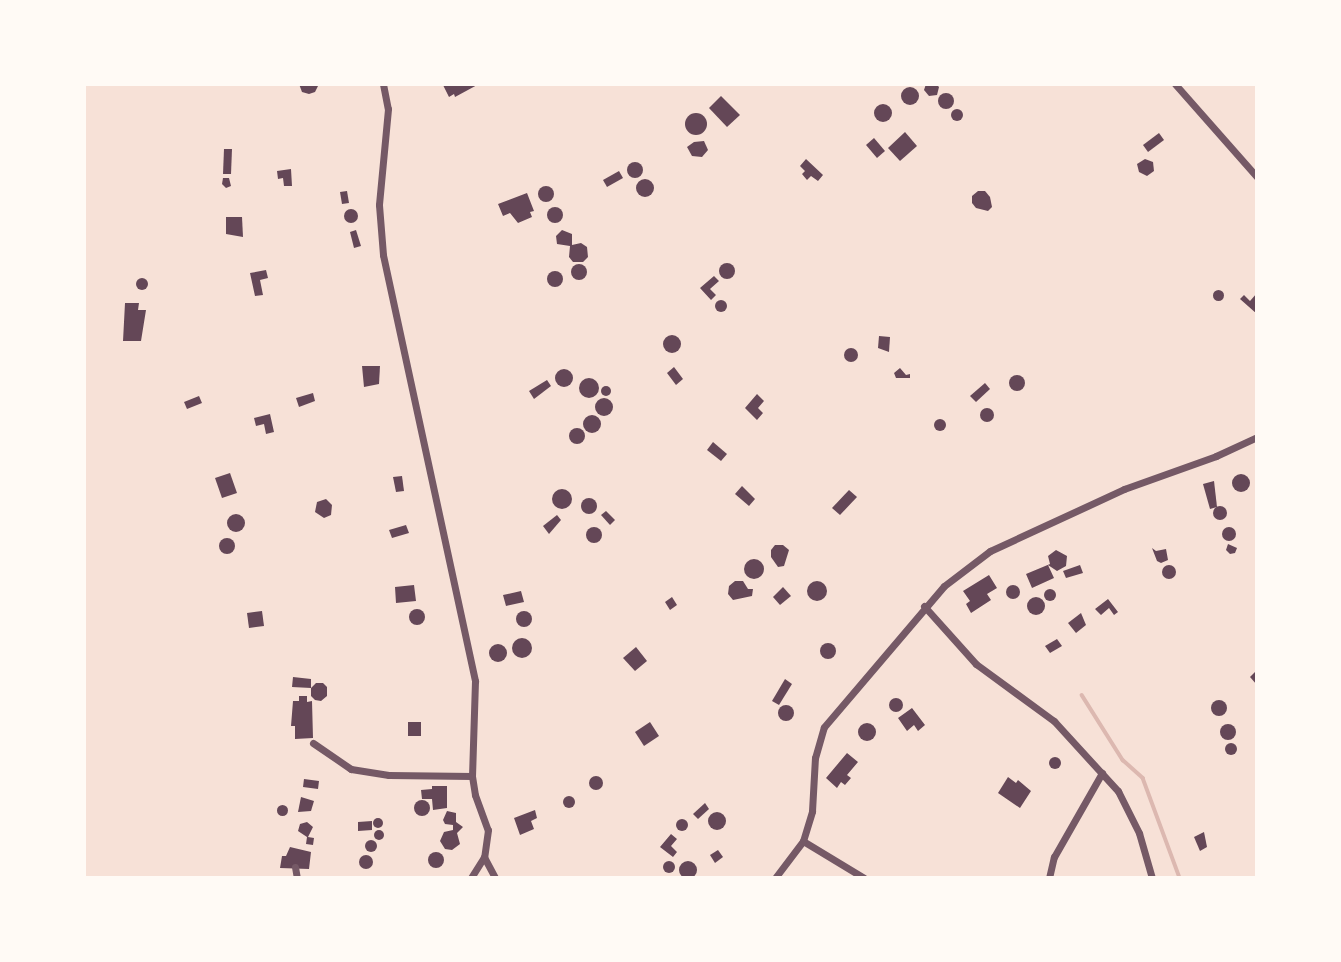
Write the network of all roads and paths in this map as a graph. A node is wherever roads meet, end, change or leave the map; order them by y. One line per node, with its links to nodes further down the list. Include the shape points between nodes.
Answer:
1 (383, 84): 8 (street, via 388,109 379,205 383,255 475,681)
2 (1175, 84): 3 (street)
3 (1257, 177)
4 (1257, 437): 5 (street, via 1124,489 990,551)
5 (924, 606): 7 (street, via 976,664 1054,721); 9 (street, via 888,656 824,727)
6 (313, 743): 8 (street, via 351,769 389,775)
7 (1102, 773): 17 (street, via 1054,857); 18 (street, via 1118,792 1139,833)
8 (472, 776): 10 (street, via 488,830)
9 (803, 841): 15 (street); 16 (street)
10 (484, 857): 13 (street); 14 (street)
11 (295, 867): 12 (street)
12 (297, 878)
13 (471, 878)
14 (495, 878)
15 (775, 878)
16 (864, 878)
17 (1049, 878)
18 (1152, 878)

